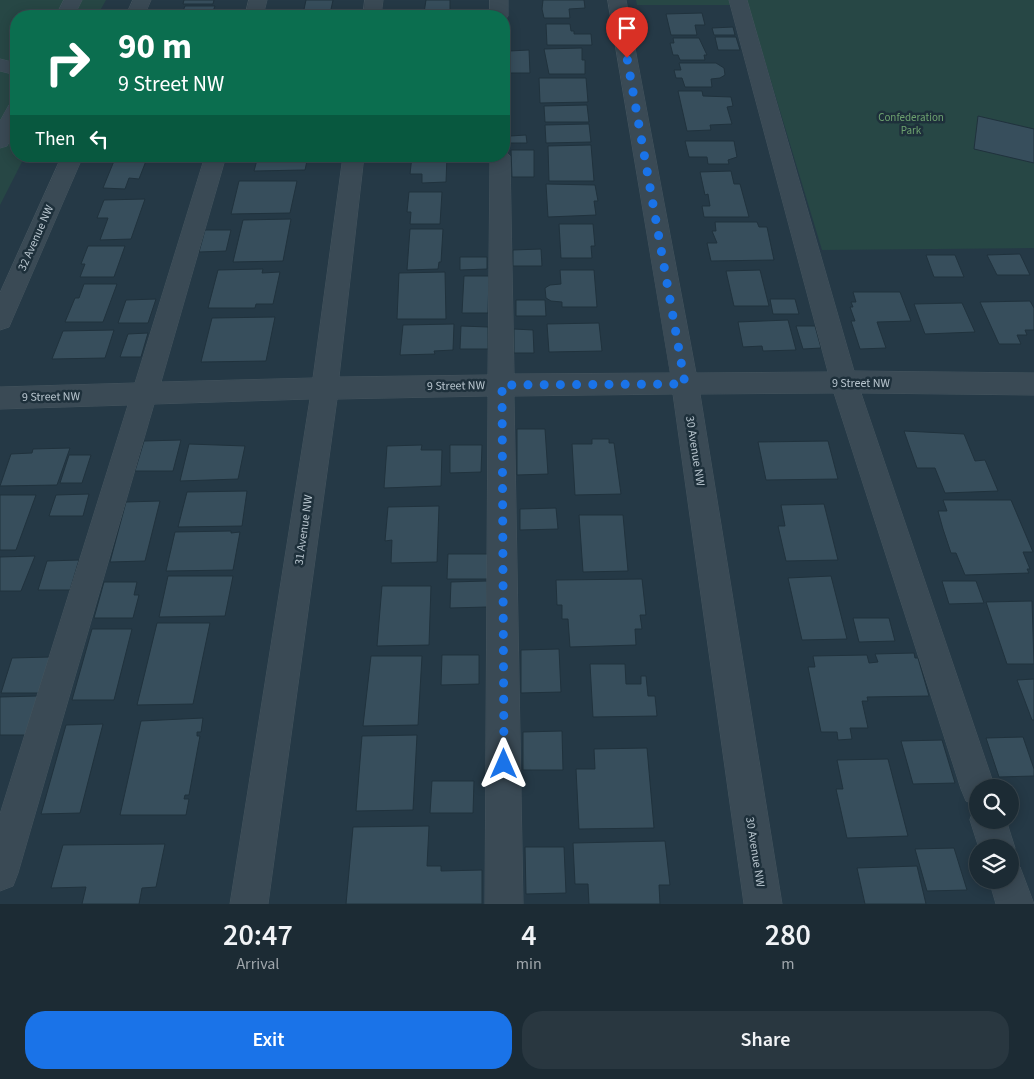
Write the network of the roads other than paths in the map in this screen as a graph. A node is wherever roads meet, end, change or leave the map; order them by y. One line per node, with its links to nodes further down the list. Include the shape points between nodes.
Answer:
1 (617, 0): 11 (street, 30 Avenue NW)
2 (738, 0): 10 (street)
3 (10, 121): 4 (street)
4 (0, 141)
5 (70, 162): 9 (street, 32 Avenue NW)
6 (214, 162): 15 (street)
7 (353, 162): 14 (street, 31 Avenue NW)
8 (500, 162): 12 (street)
9 (0, 320)
10 (844, 382): 11 (street, 9 Street NW); 13 (street, 9 Street NW); 17 (street)
11 (685, 384): 12 (street, 9 Street NW); 22 (street, 30 Avenue NW)
12 (502, 385): 14 (street, 9 Street NW); 21 (street)
13 (1034, 385)
14 (325, 388): 15 (street, 9 Street NW); 20 (street, 31 Avenue NW)
15 (144, 395): 16 (street, 9 Street NW); 18 (street)
16 (0, 398)
17 (975, 779)
18 (0, 873)
19 (1010, 889): 23 (street)
20 (249, 904)
21 (504, 904)
22 (763, 904)
23 (1015, 904)

